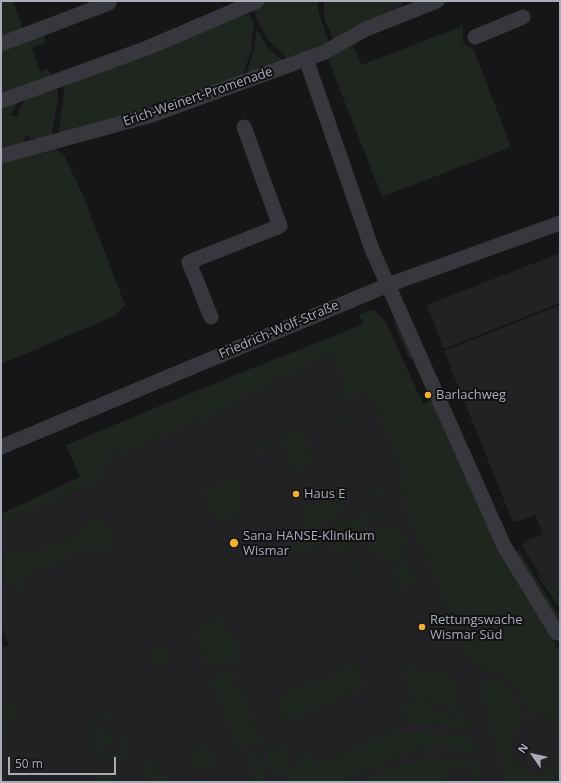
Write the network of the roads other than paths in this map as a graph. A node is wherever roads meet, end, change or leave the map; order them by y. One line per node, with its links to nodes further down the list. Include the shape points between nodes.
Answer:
1 (257, 1): 8 (street, via 147,48)
2 (437, 1): 7 (street, Erich-Weinert-Promenade, via 366,29)
3 (109, 3): 6 (street)
4 (523, 17): 5 (street)
5 (475, 36)
6 (1, 44)
7 (306, 59): 10 (street, Erich-Weinert-Promenade, via 152,115); 12 (street)
8 (1, 100)
9 (244, 127): 13 (street, via 280,226 189,262)
10 (1, 156)
11 (560, 223): 12 (street, Friedrich-Wolf-Straße)
12 (388, 285): 14 (street, Friedrich-Wolf-Straße); 15 (street, via 504,546)
13 (211, 317)
14 (1, 447)
15 (559, 634)

